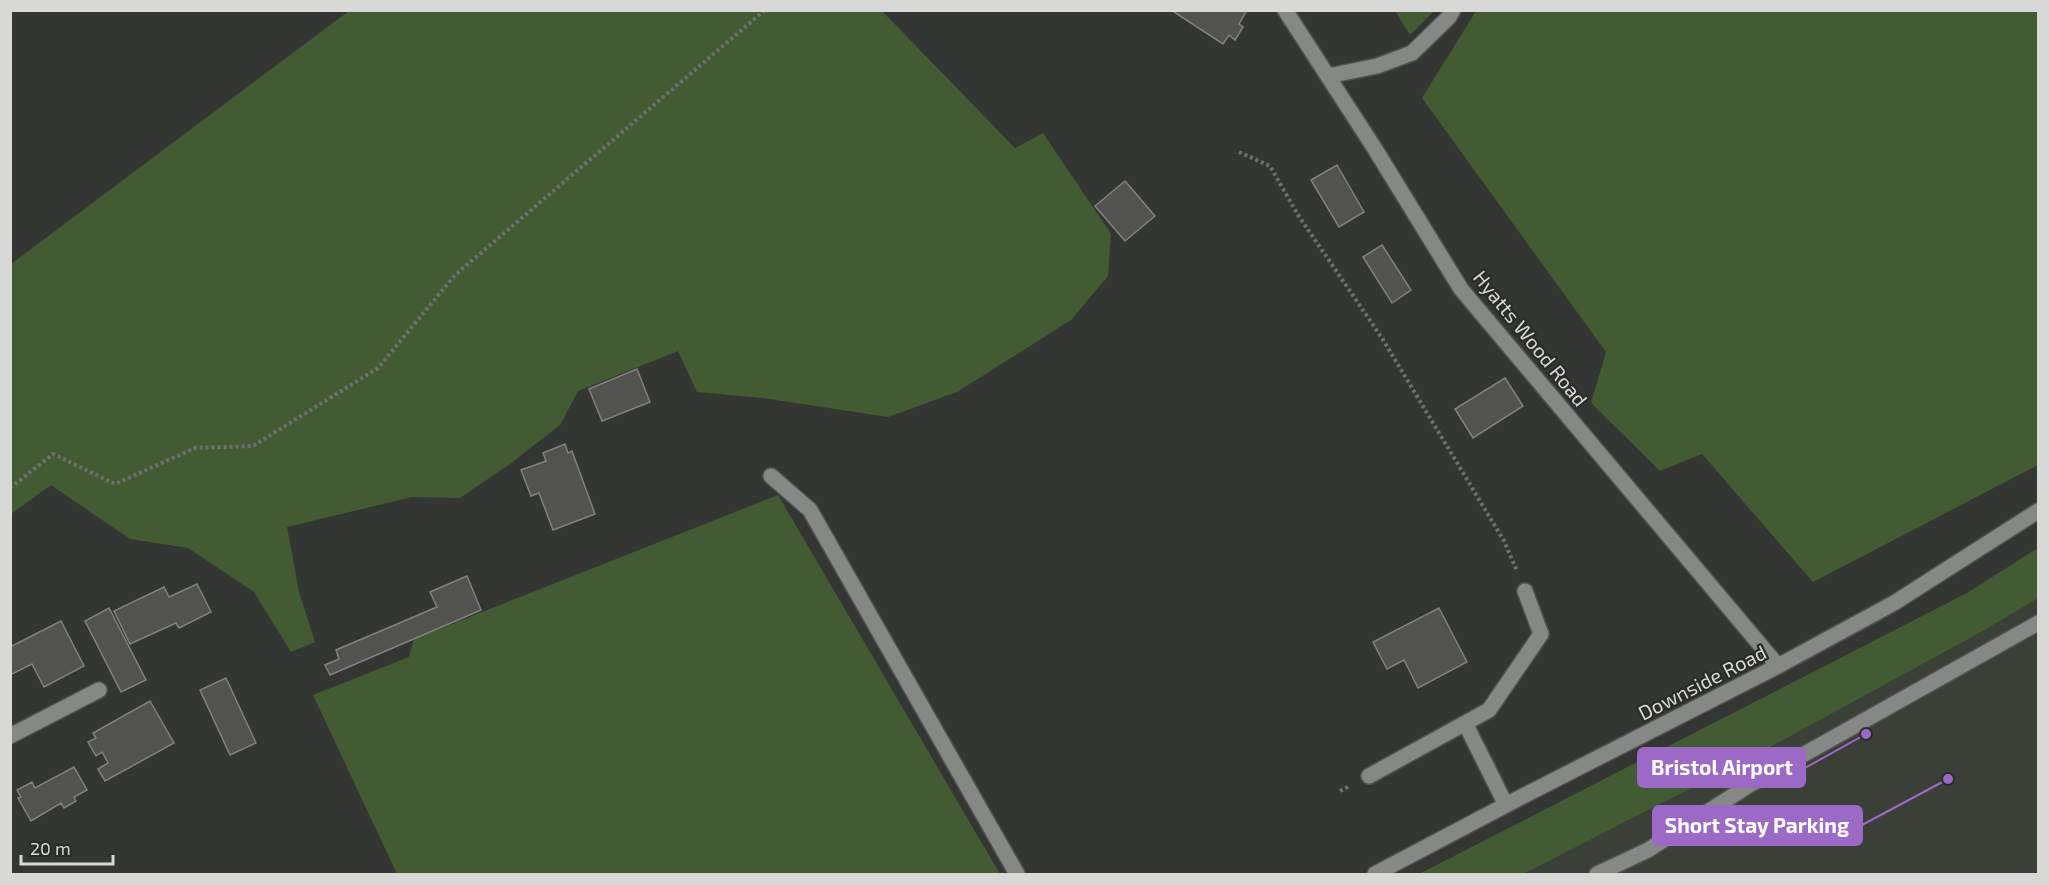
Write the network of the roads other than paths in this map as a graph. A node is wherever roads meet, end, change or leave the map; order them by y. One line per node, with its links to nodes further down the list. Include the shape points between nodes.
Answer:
1 (1285, 10): 3 (street, Hyatts Wood Road)
2 (1453, 10): 3 (street, via 1412,53 1377,66)
3 (1328, 76): 8 (street, Hyatts Wood Road, via 1461,289)
4 (771, 476): 14 (street, via 810,510)
5 (2038, 511): 8 (street, Downside Road, via 1894,603)
6 (1525, 591): 10 (street, via 1541,634 1489,710)
7 (2038, 623): 16 (street, via 1751,784 1648,850)
8 (1778, 666): 13 (street, Downside Road)
9 (99, 690): 11 (street)
10 (1465, 723): 12 (street); 13 (street)
11 (10, 736)
12 (1369, 776)
13 (1506, 806): 15 (street, Downside Road)
14 (1017, 874)
15 (1375, 874)
16 (1597, 874)

